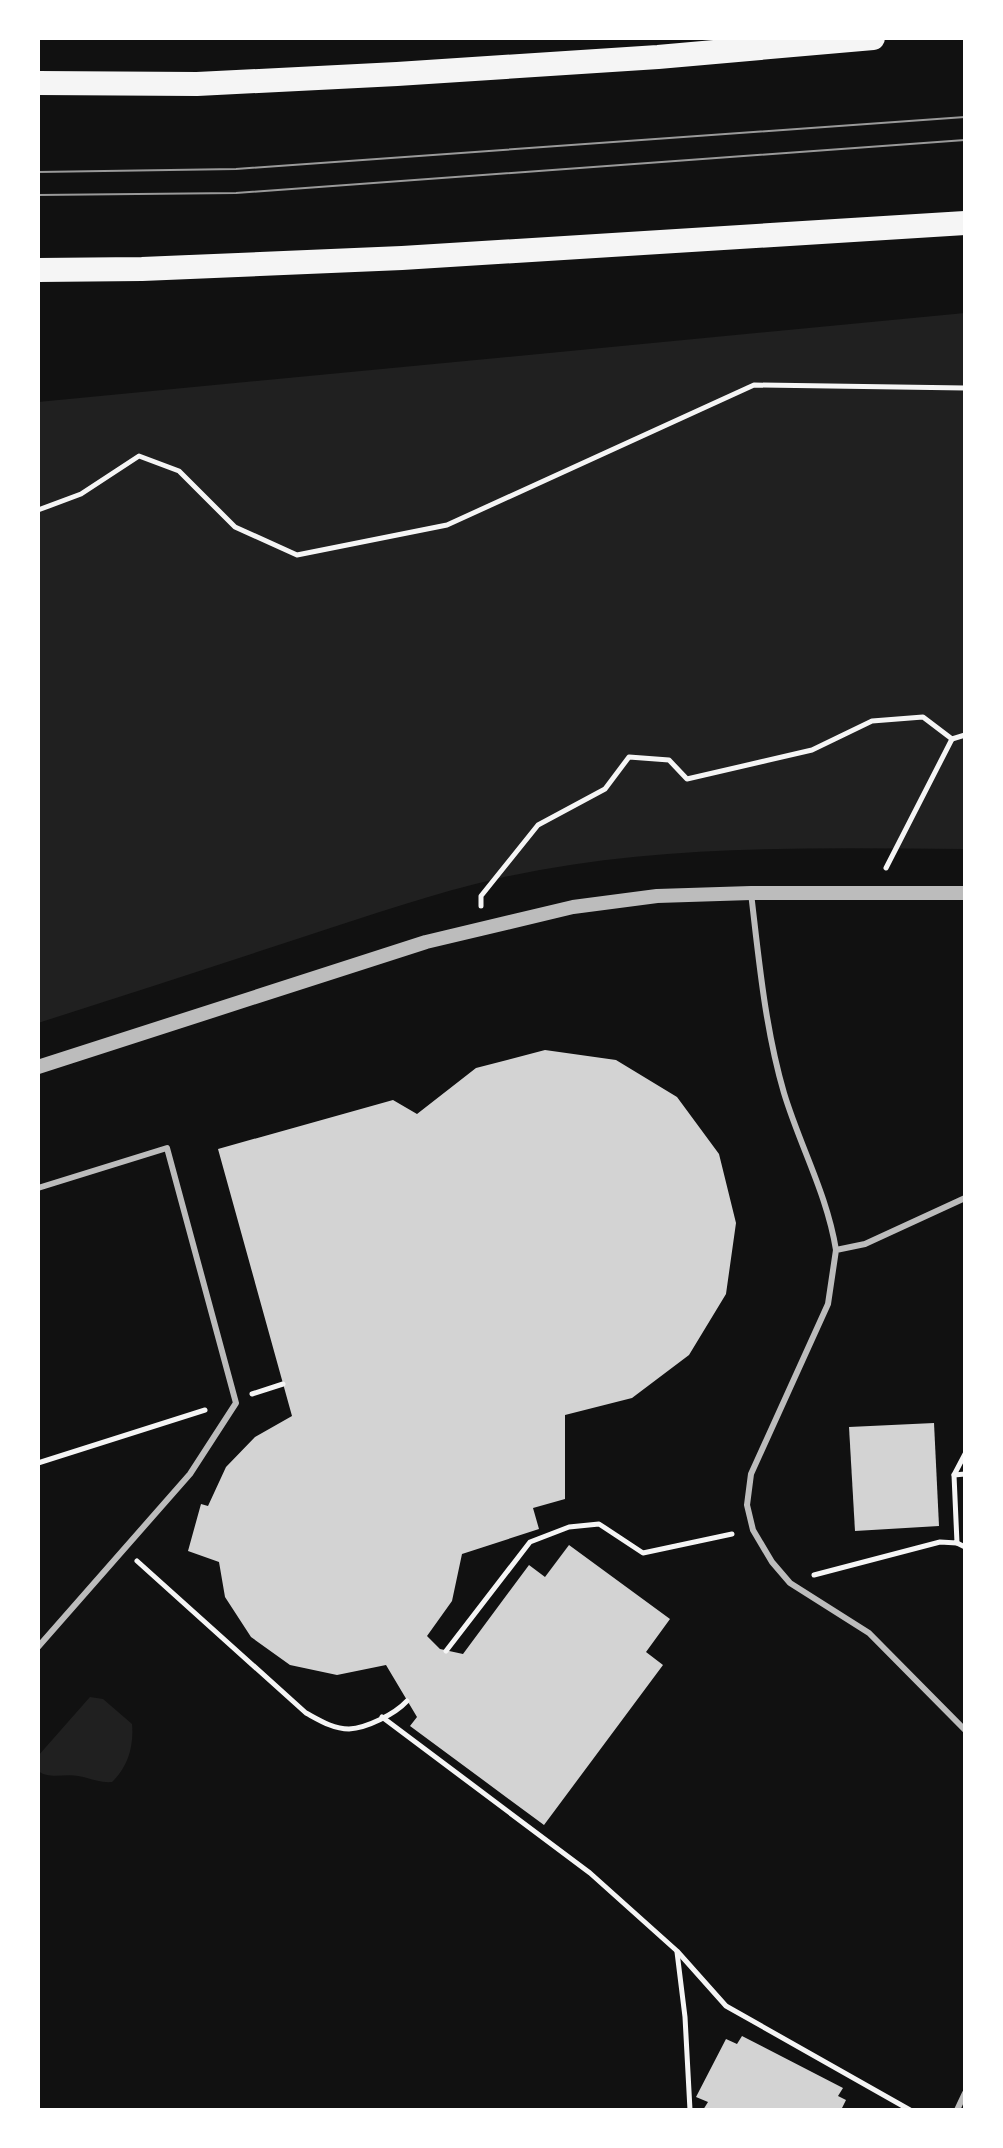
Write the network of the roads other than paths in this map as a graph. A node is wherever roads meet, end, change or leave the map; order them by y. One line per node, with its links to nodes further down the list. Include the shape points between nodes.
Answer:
1 (873, 38): 2 (highway, via 397,74 197,84)
2 (38, 83)
3 (965, 223): 4 (highway, via 387,259)
4 (38, 270)
5 (751, 893): 6 (street); 7 (street, via 657,896 479,927); 10 (lane, via 774,1053 793,1121 827,1208)
6 (965, 893)
7 (38, 1067)
8 (38, 1188): 11 (lane, via 167,1148 236,1400 190,1474)
9 (965, 1198): 10 (lane, via 865,1244)
10 (836, 1250): 12 (lane, via 828,1304 751,1474 747,1505 753,1530 790,1583 869,1633)
11 (38, 1647)
12 (965, 1730)
13 (965, 2093): 14 (lane)
14 (957, 2110)

